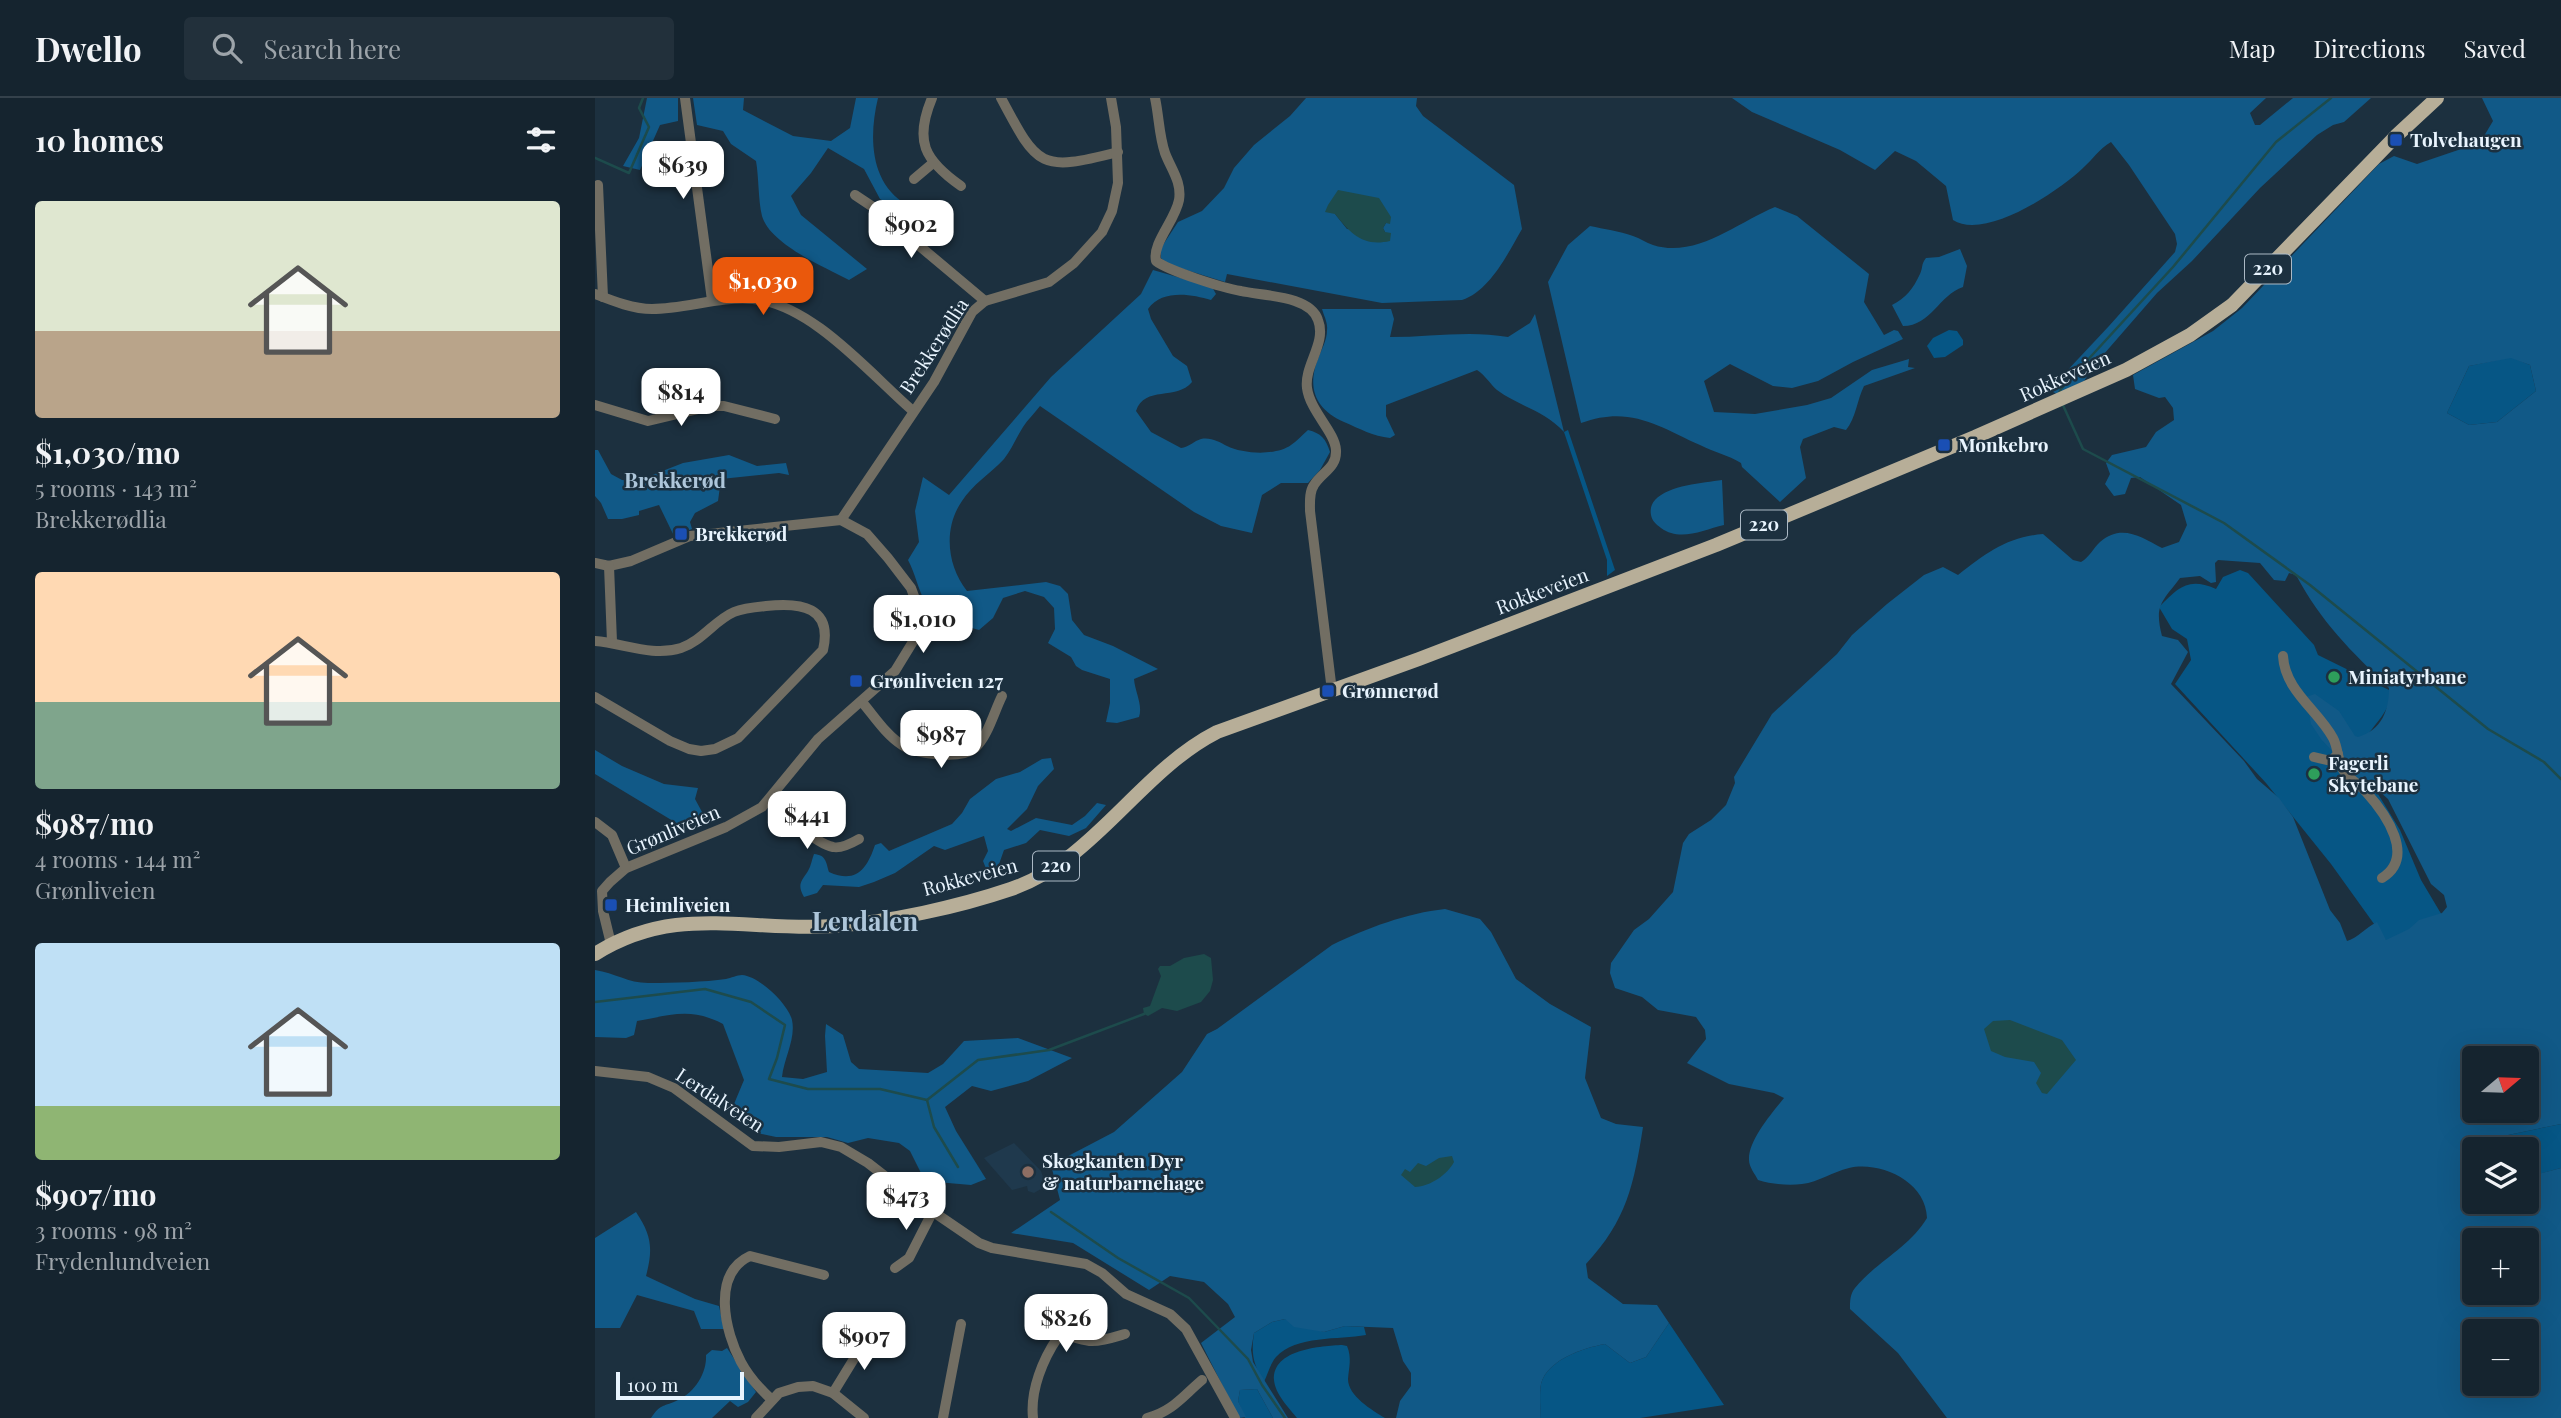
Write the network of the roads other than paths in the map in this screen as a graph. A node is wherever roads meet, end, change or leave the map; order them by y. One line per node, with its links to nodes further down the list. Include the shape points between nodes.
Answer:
1 (685, 98): 14 (street)
2 (932, 98): 8 (street, via 922,137)
3 (1001, 98): 7 (street, via 1020,136 1050,163 1080,162)
4 (1111, 98): 7 (street, Brekkerødlia)
5 (1156, 98): 25 (street, via 1165,151 1180,195 1176,214 1155,248 1156,261 1239,291 1301,303 1318,320 1319,340 1307,386 1310,402 1336,447 1335,461 1314,485 1310,511)
6 (2437, 98): 25 (main road, Rokkeveien / 220, via 2226,310 2172,346 2061,399 1716,545)
7 (1118, 152): 15 (street, Brekkerødlia, via 1112,211 1090,247 1049,282)
8 (933, 163): 9 (street); 11 (street)
9 (914, 179)
10 (598, 185): 13 (street, Brekkerødlia)
11 (961, 186)
12 (855, 195): 15 (street, Brekkerødlia)
13 (599, 296): 14 (street, Brekkerødlia, via 650,309)
14 (712, 300): 17 (street, Brekkerødlia, via 753,299 791,310 820,329)
15 (985, 301): 17 (street, Brekkerødlia, via 972,312)
16 (595, 405): 18 (street, via 648,421 711,406)
17 (913, 411): 19 (street, Brekkerødlia)
18 (775, 419)
19 (841, 520): 21 (street, via 690,536); 28 (street, Grønliveien, via 867,534 911,588 918,607 914,639 895,671)
20 (595, 563): 21 (street)
21 (609, 566): 23 (street)
22 (595, 642): 23 (street)
23 (612, 642): 27 (street, via 655,652 682,648 733,612 786,603 805,605 816,614 826,637 823,650 764,713 738,738 715,749 689,749 670,741)
24 (2283, 656): 29 (street, via 2292,685 2328,730)
25 (1332, 691): 37 (main road, Rokkeveien / 220, via 1217,732 1186,749 1072,855 1011,889 852,924 688,923 645,930)
26 (1002, 696): 28 (street, via 974,749 948,755 904,747)
27 (595, 697)
28 (862, 702): 31 (street, Grønliveien, via 818,739)
29 (2338, 754): 30 (street, via 2331,761); 35 (street, via 2341,767 2375,802 2399,848 2395,867)
30 (2314, 757)
31 (772, 798): 33 (street, via 814,837 833,847); 34 (street, Grønliveien, via 726,827)
32 (595, 822): 34 (street, via 612,835)
33 (859, 839)
34 (626, 868): 36 (street, Grønliveien)
35 (2382, 878)
36 (599, 891): 37 (street, Grønliveien)
37 (611, 944): 38 (main road, Rokkeveien / 220)
38 (595, 954)
39 (595, 1071): 40 (street, Lerdalveien, via 648,1077 674,1088 753,1146 821,1142 841,1147)
40 (933, 1211): 41 (street, via 909,1258); 46 (street, Lerdalveien, via 985,1246 1086,1264 1126,1294 1170,1314 1186,1329)
41 (895, 1268)
42 (824, 1275): 48 (street, via 750,1255 741,1260 727,1284 725,1309 734,1345 754,1381)
43 (961, 1324): 51 (street)
44 (1125, 1334): 52 (street, via 1095,1341 1058,1337 1036,1386)
45 (868, 1336): 47 (street)
46 (1206, 1376): 53 (street, via 1173,1407); 54 (street, Lerdalveien)
47 (833, 1392): 48 (street, via 798,1387); 50 (street)
48 (772, 1400): 49 (street)
49 (756, 1418)
50 (864, 1418)
51 (943, 1418)
52 (1033, 1418)
53 (1147, 1418)
54 (1235, 1418)

